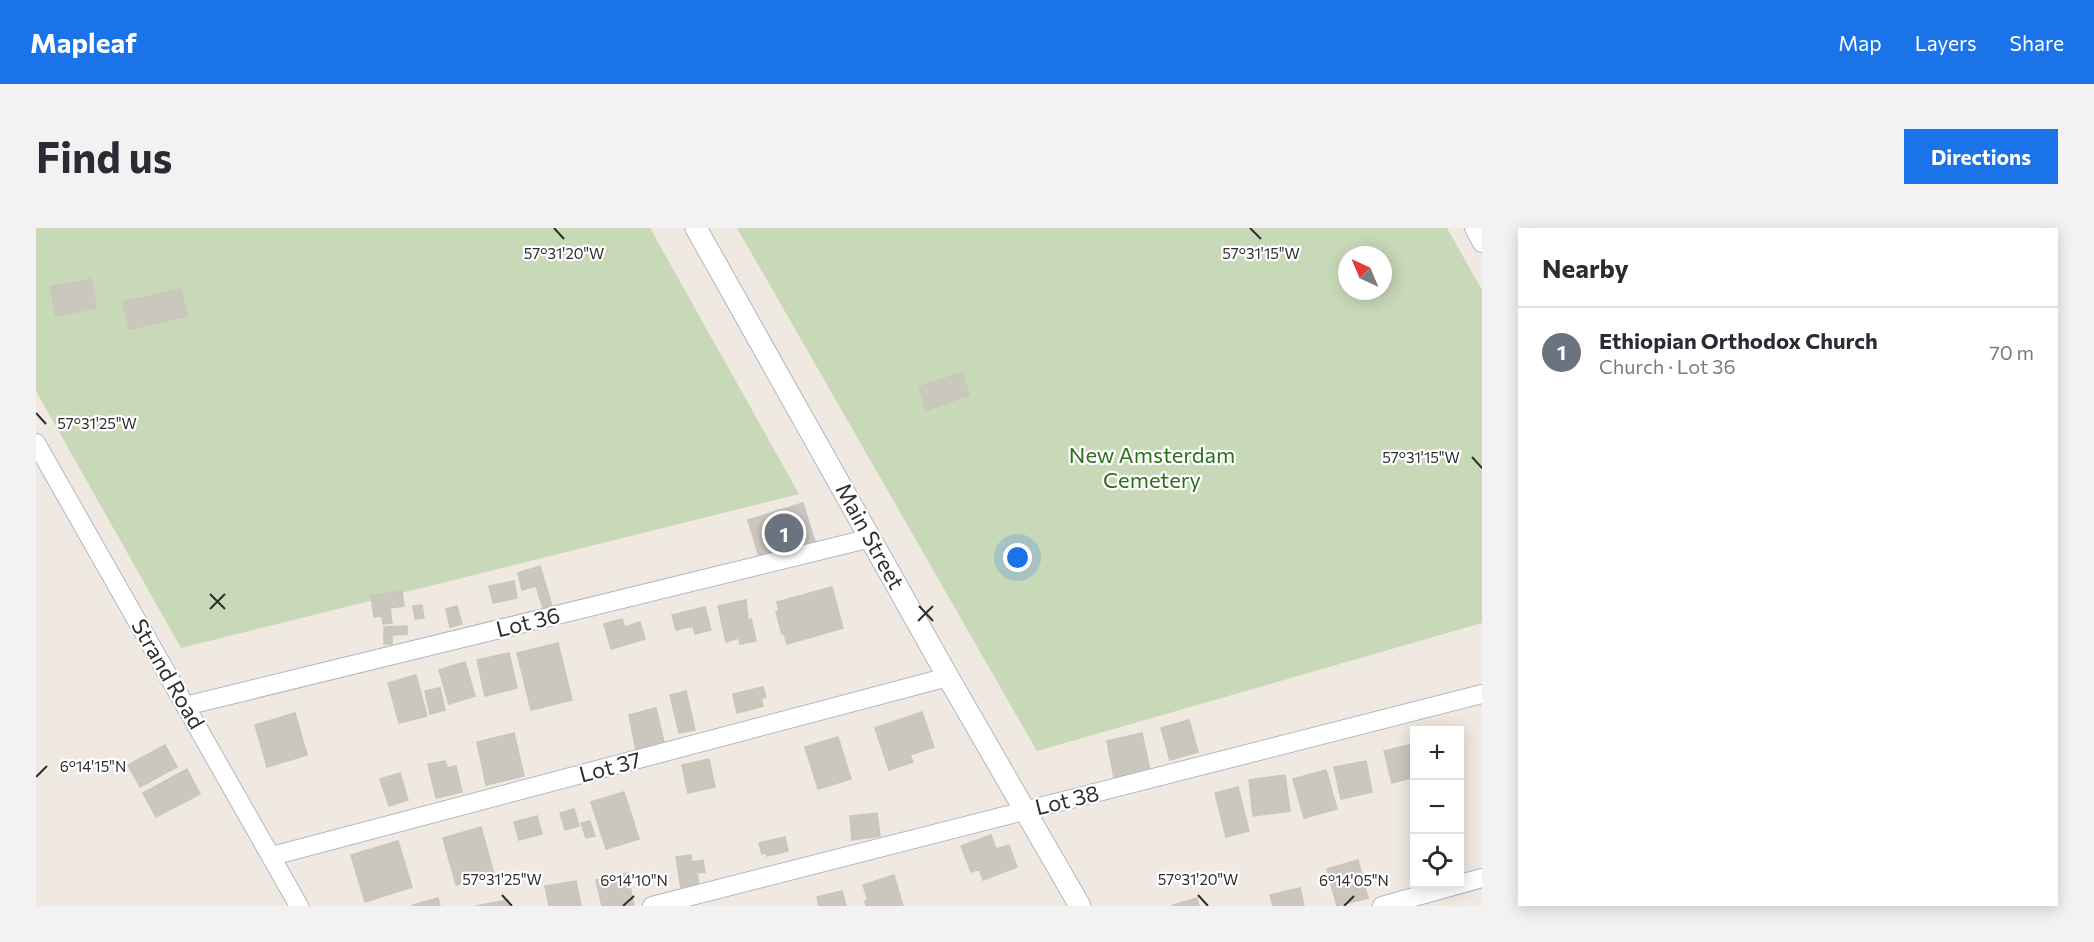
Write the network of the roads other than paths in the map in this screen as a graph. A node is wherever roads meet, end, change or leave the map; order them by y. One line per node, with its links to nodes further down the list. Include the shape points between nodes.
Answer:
1 (696, 228): 5 (street, Main Street)
2 (1474, 228): 3 (street)
3 (1482, 243)
4 (36, 443): 8 (street, Strand Road)
5 (871, 538): 6 (street, Main Street); 8 (street, Lot 36)
6 (948, 678): 9 (street, Main Street); 10 (street, Lot 37)
7 (1482, 694): 9 (street, Lot 38)
8 (185, 706): 10 (street, Strand Road)
9 (1024, 811): 13 (street, Lot 38); 14 (street, Main Street)
10 (272, 856): 12 (street, Strand Road)
11 (1482, 878): 15 (street)
12 (299, 906)
13 (652, 906)
14 (1080, 906)
15 (1382, 906)

